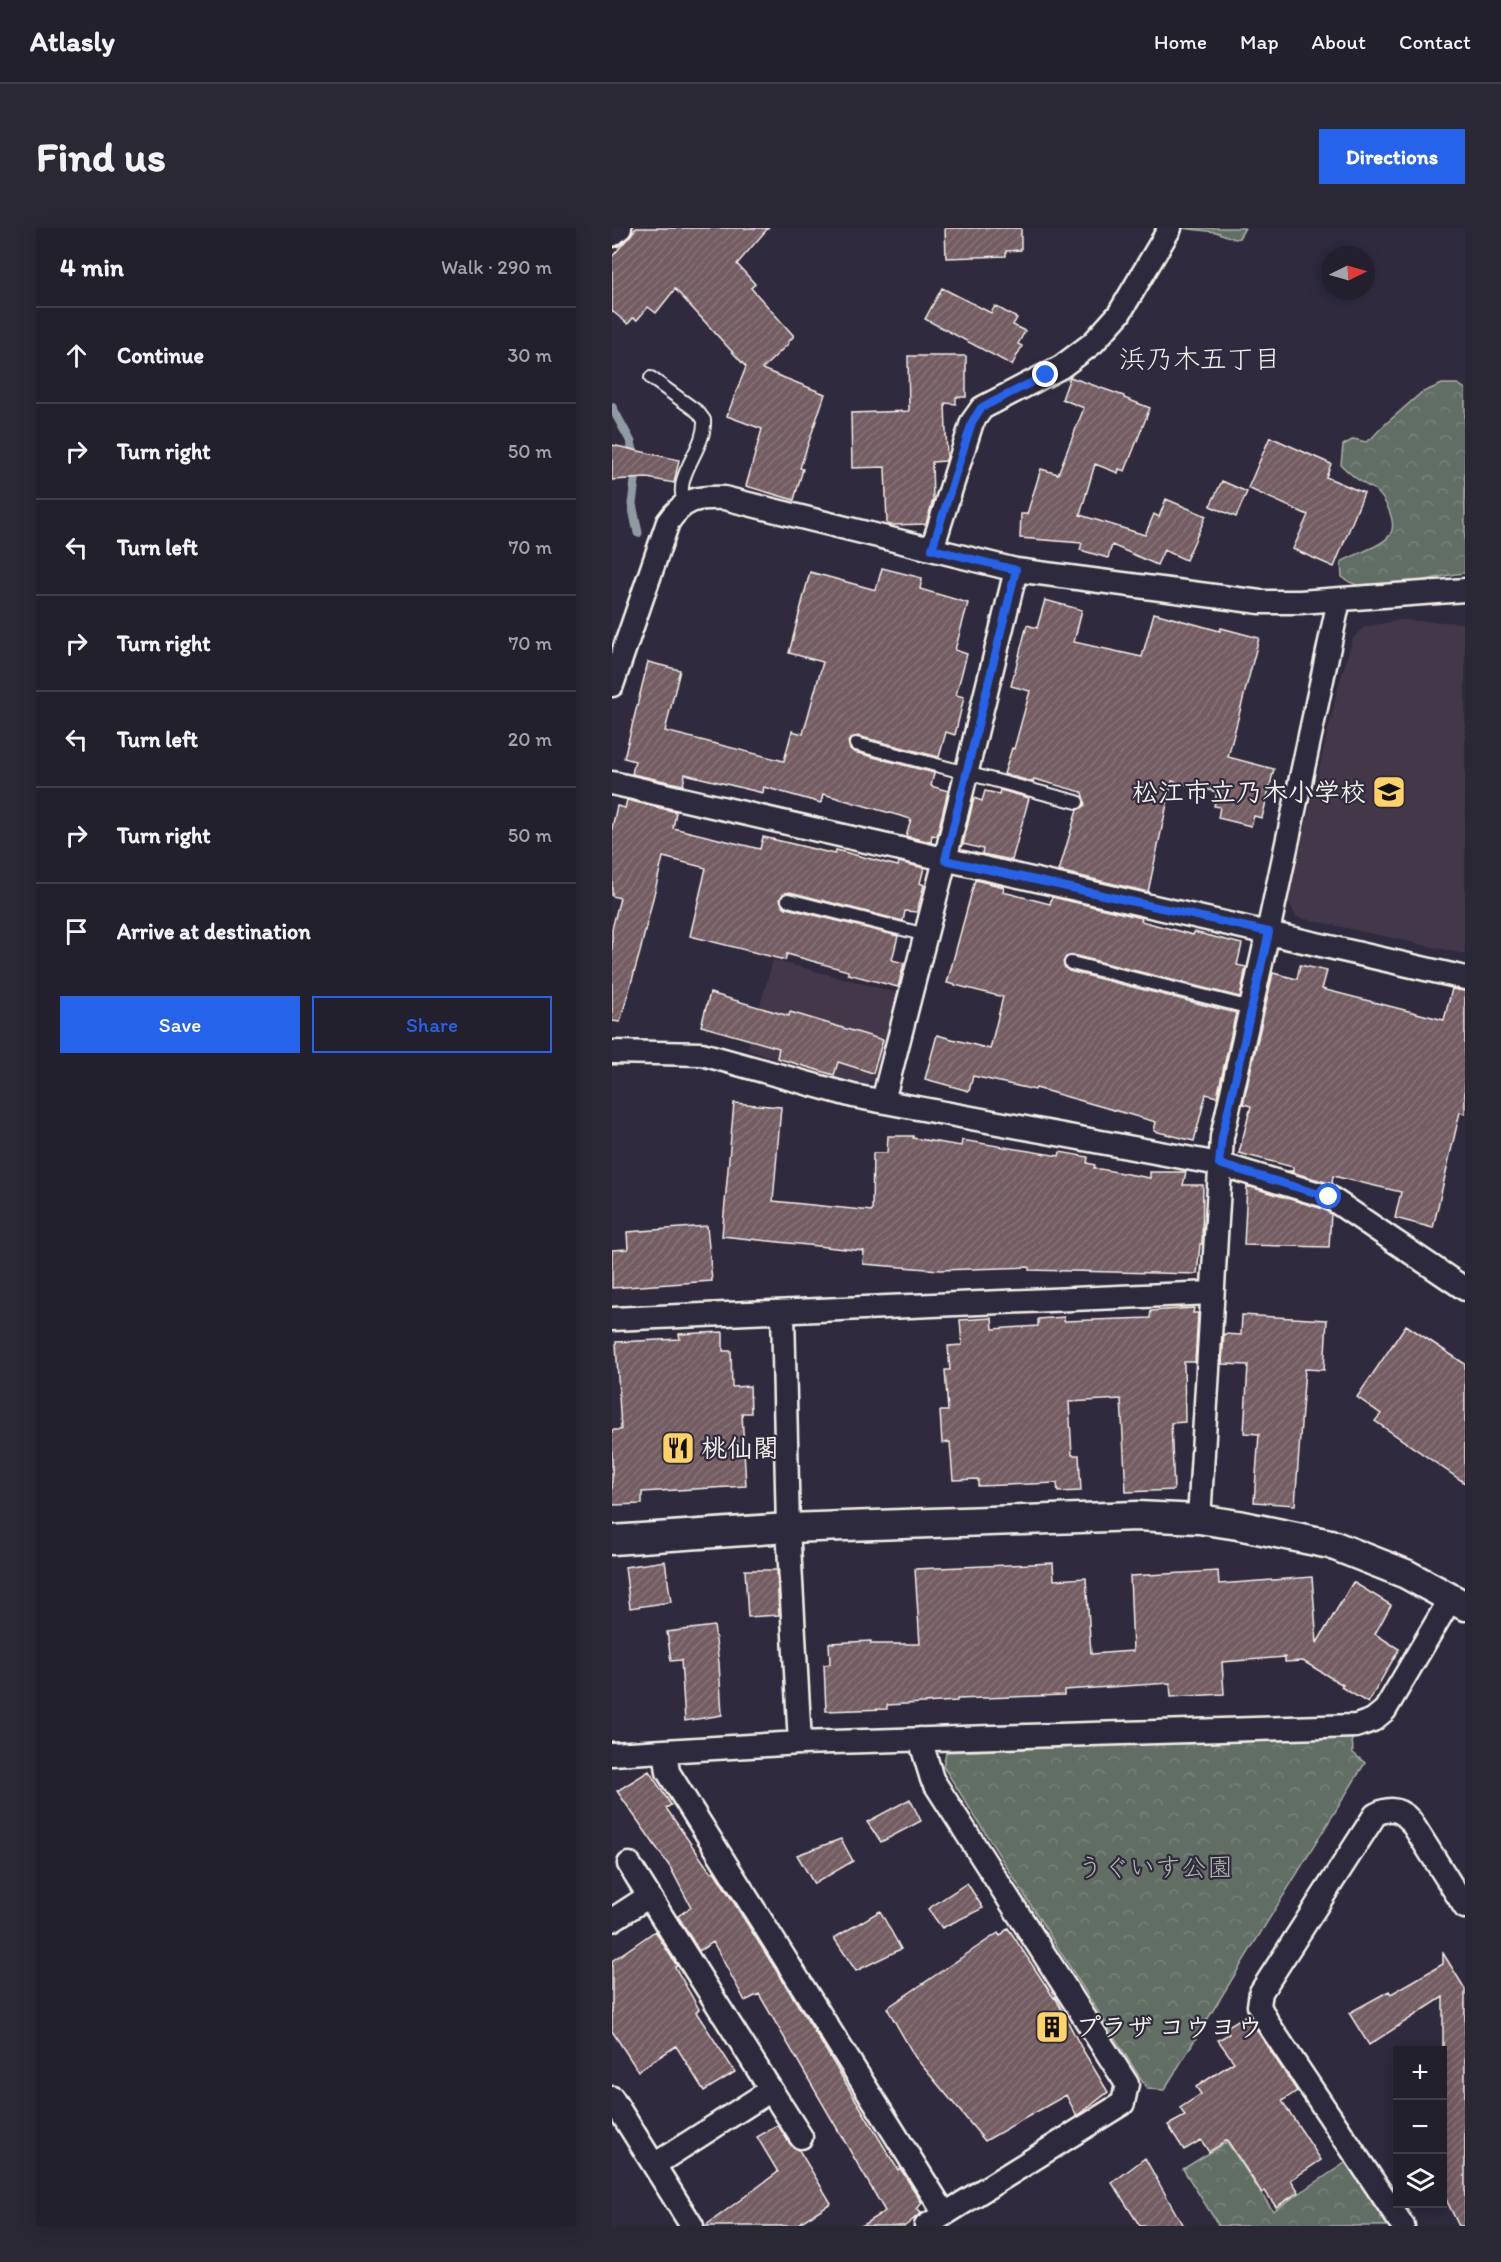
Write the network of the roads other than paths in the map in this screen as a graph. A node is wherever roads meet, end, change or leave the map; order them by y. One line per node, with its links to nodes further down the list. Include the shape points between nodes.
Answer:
1 (620, 228): 3 (street)
2 (1170, 228): 6 (street, via 1119,314 1093,343 1061,367 981,408 972,422)
3 (612, 235)
4 (651, 378): 5 (lane, via 704,420 680,487)
5 (684, 503): 6 (street, via 724,498); 10 (street, via 668,522)
6 (932, 549): 7 (street)
7 (1016, 570): 9 (street, via 1260,603); 12 (street)
8 (1465, 590): 9 (street)
9 (1339, 600): 17 (street)
10 (612, 684)
11 (856, 744): 12 (lane)
12 (966, 773): 14 (lane); 15 (street)
13 (612, 783): 15 (street)
14 (1077, 802)
15 (945, 860): 17 (street); 18 (street)
16 (788, 900): 18 (lane)
17 (1269, 932): 20 (street); 21 (street)
18 (926, 935): 23 (street)
19 (1071, 963): 21 (lane)
20 (1465, 978)
21 (1251, 1008): 24 (street)
22 (612, 1052): 23 (street, via 702,1054)
23 (883, 1101): 24 (street)
24 (1219, 1164): 25 (street, via 1329,1197); 26 (street)
25 (1465, 1289)
26 (1212, 1293): 27 (street); 29 (street)
27 (783, 1312): 28 (street); 30 (street)
28 (612, 1319)
29 (1198, 1519): 30 (street, via 1137,1516); 32 (street, via 1330,1544 1406,1574)
30 (788, 1528): 31 (street); 34 (street)
31 (612, 1540)
32 (1458, 1602): 33 (street, via 1385,1710 1356,1726)
33 (920, 1739): 34 (street); 45 (street, via 932,1779 1127,2084 1123,2103)
34 (800, 1743): 35 (street)
35 (666, 1750): 36 (street); 45 (street, via 668,1772)
36 (612, 1754)
37 (629, 1864): 38 (street)
38 (649, 1896): 40 (street); 41 (street)
39 (1465, 1907): 47 (street, via 1410,1820 1403,1812 1383,1810 1375,1815 1261,1992 1259,2006 1269,2025)
40 (612, 1920)
41 (771, 2090): 43 (street); 44 (street)
42 (612, 2098): 44 (street)
43 (801, 2137)
44 (654, 2165): 46 (street)
45 (935, 2220)
46 (692, 2226)
47 (1403, 2226)

